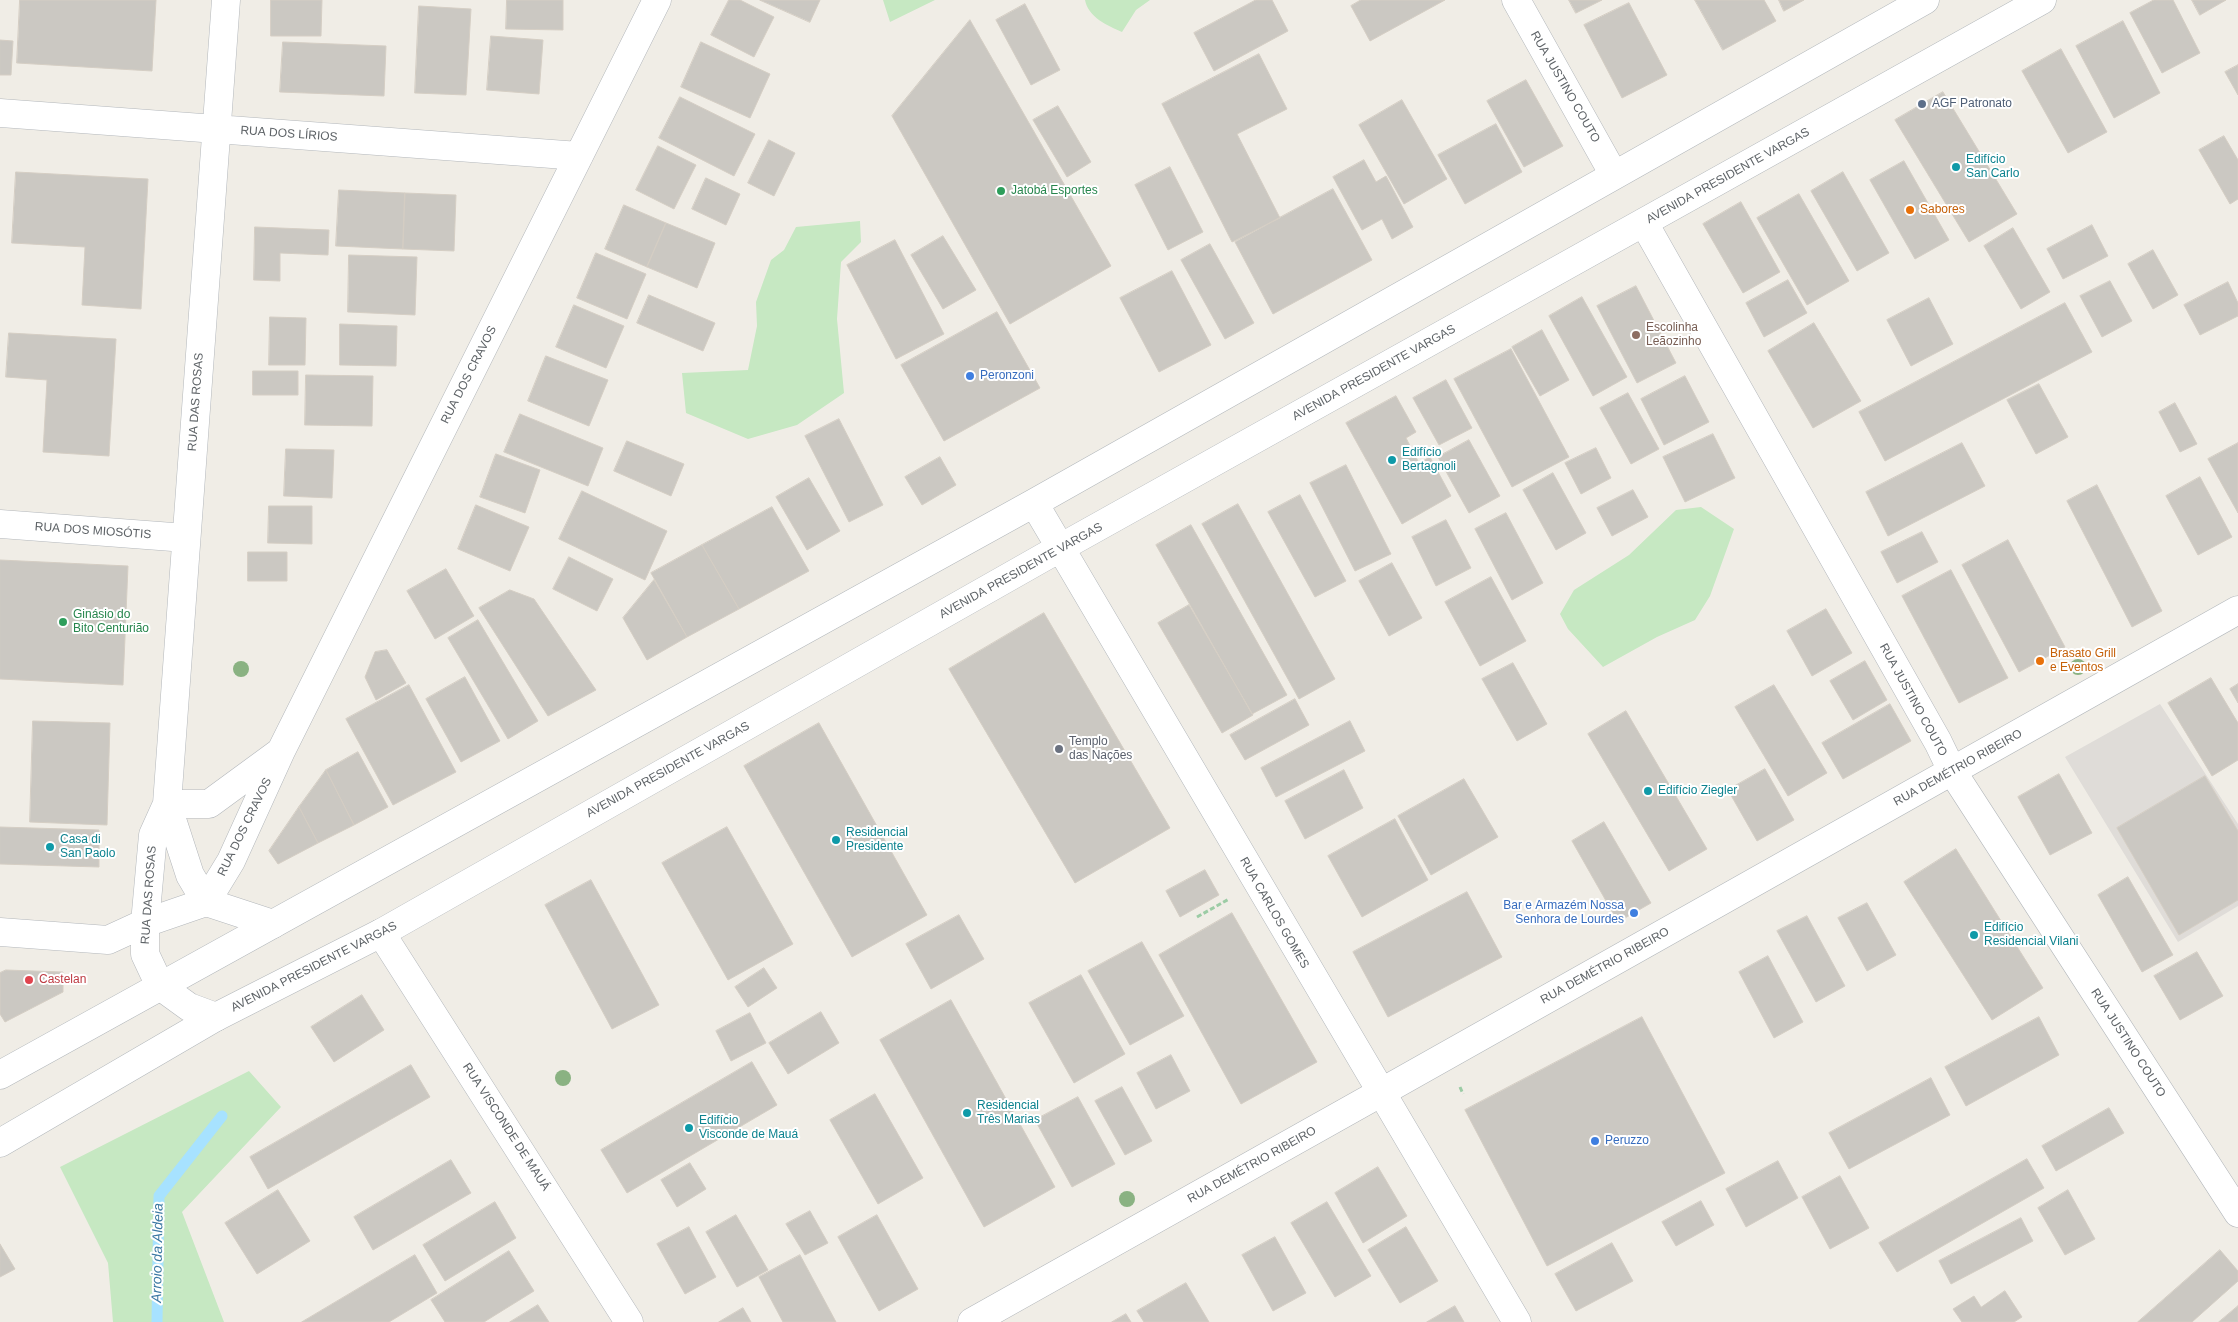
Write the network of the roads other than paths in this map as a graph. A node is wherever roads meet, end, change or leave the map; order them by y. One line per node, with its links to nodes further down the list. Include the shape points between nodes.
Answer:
1 (226, 0): 7 (street, RUA DAS ROSAS)
2 (657, 0): 8 (street, RUA DOS CRAVOS)
3 (1516, 0): 9 (street, RUA JUSTINO COUTO)
4 (1925, 0): 9 (street)
5 (2042, 0): 10 (street, AVENIDA PRESIDENTE VARGAS)
6 (0, 113): 7 (street, RUA DOS LÍRIOS)
7 (216, 128): 8 (street, RUA DOS LÍRIOS); 13 (street, RUA DAS ROSAS)
8 (579, 156): 16 (street, RUA DOS CRAVOS)
9 (1614, 175): 11 (street)
10 (1644, 223): 14 (street, AVENIDA PRESIDENTE VARGAS); 17 (street, RUA JUSTINO COUTO)
11 (1034, 503): 14 (street, RUA CARLOS GOMES); 21 (street)
12 (0, 524): 13 (street, RUA DOS MIOSÓTIS)
13 (186, 538): 18 (street, RUA DAS ROSAS)
14 (1060, 548): 23 (street, AVENIDA PRESIDENTE VARGAS); 27 (street, RUA CARLOS GOMES)
15 (2238, 610): 17 (street, RUA DEMÉTRIO RIBEIRO)
16 (282, 751): 18 (street, RUA DOS CRAVOS, via 209,804); 19 (street, RUA DOS CRAVOS, via 231,861)
17 (1952, 771): 27 (street, RUA DEMÉTRIO RIBEIRO); 29 (street, RUA JUSTINO COUTO)
18 (167, 804): 19 (street, RUA DAS ROSAS, via 190,875); 20 (street, RUA DAS ROSAS, via 153,835)
19 (206, 902): 20 (street); 21 (street)
20 (145, 923): 22 (street, via 108,940); 24 (street, RUA DAS ROSAS, via 145,954)
21 (273, 924): 24 (street)
22 (0, 932)
23 (381, 933): 25 (street, AVENIDA PRESIDENTE VARGAS); 30 (street, RUA VISCONDE DE MAUÁ)
24 (160, 986): 25 (street, via 189,1007); 26 (street)
25 (216, 1017): 28 (street, AVENIDA PRESIDENTE VARGAS)
26 (0, 1075)
27 (1380, 1093): 31 (street, RUA DEMÉTRIO RIBEIRO); 32 (street, RUA CARLOS GOMES)
28 (0, 1143)
29 (2238, 1213)
30 (630, 1322)
31 (972, 1322)
32 (1517, 1322)

